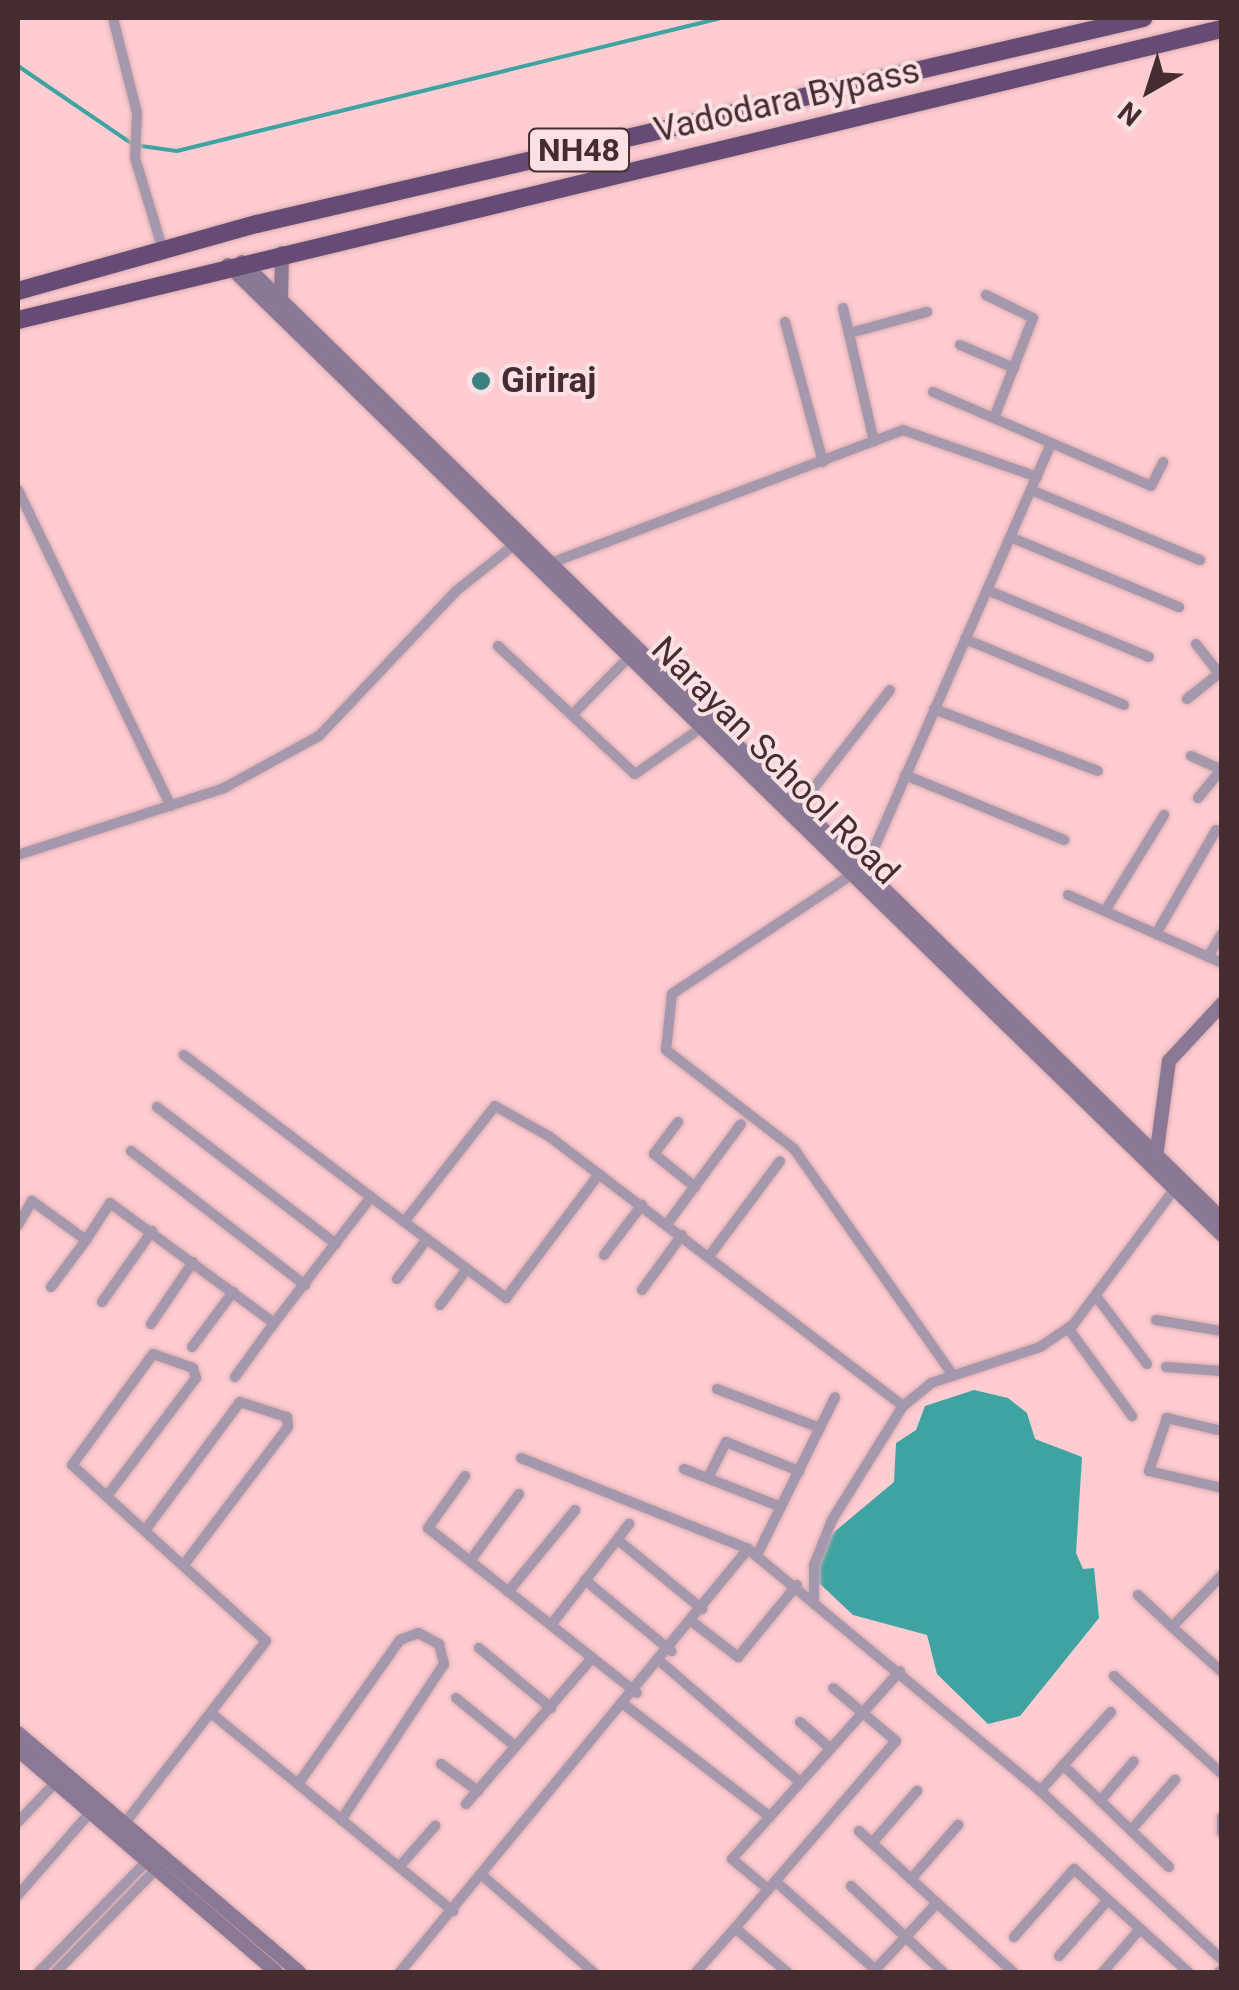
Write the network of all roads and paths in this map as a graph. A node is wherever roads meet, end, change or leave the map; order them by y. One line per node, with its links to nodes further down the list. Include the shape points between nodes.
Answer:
1 (113, 18): 5 (street, via 135,156)
2 (1143, 18): 5 (highway, Vadodara Bypass / NH48)
3 (1222, 29): 4 (highway, Vadodara Bypass / NH48)
4 (284, 249): 6 (highway, Vadodara Bypass / NH48); 9 (street)
5 (164, 250): 7 (highway, Vadodara Bypass / NH48)
6 (234, 262): 9 (street); 12 (highway, Vadodara Bypass / NH48); 27 (street, Narayan School Road, via 289,327)
7 (18, 290)
8 (986, 295): 16 (street, via 1033,318)
9 (282, 300): 29 (street)
10 (842, 308): 14 (street)
11 (927, 312): 14 (street)
12 (18, 320)
13 (785, 322): 21 (street)
14 (850, 333): 19 (street)
15 (960, 345): 16 (street)
16 (1014, 368): 18 (street)
17 (934, 392): 18 (street)
18 (994, 418): 20 (street)
19 (874, 441): 21 (street); 23 (street, via 913,428)
20 (1051, 444): 22 (street, via 1151,486); 23 (street)
21 (823, 462): 29 (street)
22 (1164, 462)
23 (1037, 476): 25 (street)
24 (18, 490): 49 (street)
25 (1030, 490): 26 (street); 28 (street)
26 (1010, 537): 30 (street); 31 (street)
27 (514, 546): 36 (street, Narayan School Road); 49 (street, via 456,591 327,731 224,788)
28 (1200, 560)
29 (551, 564): 50 (street)
30 (986, 590): 32 (street); 35 (street)
31 (1179, 607)
32 (965, 639): 40 (street); 41 (street)
33 (1196, 644): 37 (street)
34 (498, 646): 42 (street)
35 (1148, 656)
36 (629, 657): 42 (street); 43 (street, Narayan School Road)
37 (1220, 672): 39 (street)
38 (890, 690): 50 (street)
39 (1187, 699)
40 (1124, 705)
41 (934, 708): 46 (street); 47 (street)
42 (572, 716): 43 (street, via 639,774)
43 (702, 728): 56 (street, Narayan School Road)
44 (1192, 756): 45 (street)
45 (1221, 770): 48 (street)
46 (1098, 771)
47 (905, 775): 53 (street); 55 (street)
48 (1198, 798)
49 (171, 806): 54 (street)
50 (799, 807): 55 (street)
51 (1164, 815): 58 (street)
52 (1216, 830): 59 (street)
53 (1064, 840)
54 (18, 854)
55 (866, 872): 56 (street); 69 (street)
56 (851, 881): 72 (street, Narayan School Road); 107 (street, via 672,994 666,1050 794,1148)
57 (1068, 895): 58 (street)
58 (1105, 912): 59 (street)
59 (1156, 934): 61 (street)
60 (1222, 934): 61 (street)
61 (1208, 957): 62 (street)
62 (1222, 963)
63 (1222, 1004): 69 (street, via 1169,1061)
64 (184, 1056): 74 (street)
65 (157, 1107): 85 (street)
66 (678, 1122): 73 (street, via 654,1154)
67 (742, 1124): 73 (street)
68 (131, 1150): 91 (street)
69 (1156, 1157): 72 (street)
70 (780, 1161): 87 (street)
71 (599, 1174): 75 (street); 77 (street, via 493,1105); 89 (street, via 506,1298)
72 (1177, 1185): 76 (street); 82 (street, Narayan School Road); 95 (street)
73 (695, 1187): 78 (street)
74 (371, 1197): 77 (street); 85 (street)
75 (642, 1205): 78 (street); 86 (street)
76 (1222, 1218)
77 (404, 1222): 83 (street)
78 (667, 1224): 81 (street)
79 (18, 1225): 84 (street, via 32,1201)
80 (152, 1231): 84 (street, via 110,1203); 88 (street); 96 (street)
81 (682, 1235): 87 (street); 93 (street)
82 (1222, 1235)
83 (427, 1239): 89 (street); 90 (street)
84 (86, 1240): 92 (street)
85 (336, 1244): 91 (street)
86 (604, 1256)
87 (710, 1256): 111 (street)
88 (192, 1262): 94 (street); 100 (street)
89 (467, 1269): 97 (street)
90 (397, 1278)
91 (305, 1285): 99 (street)
92 (52, 1287)
93 (642, 1290)
94 (232, 1292): 99 (street); 103 (street)
95 (1096, 1296): 101 (street); 104 (street)
96 (102, 1302)
97 (440, 1305)
98 (1156, 1320): 102 (street)
99 (274, 1323): 108 (street)
100 (151, 1324)
101 (1068, 1328): 107 (street, via 1026,1353); 112 (street)
102 (1222, 1331)
103 (192, 1347)
104 (1147, 1364)
105 (1166, 1367): 106 (street)
106 (1222, 1371)
107 (952, 1374): 111 (street)
108 (235, 1377)
109 (716, 1388): 113 (street)
110 (835, 1396): 113 (street)
111 (904, 1406): 136 (street, via 832,1520 814,1565)
112 (1132, 1416)
113 (820, 1428): 117 (street)
114 (1222, 1431): 120 (street, via 1163,1421 1149,1470)
115 (521, 1458): 128 (street)
116 (684, 1469): 119 (street)
117 (798, 1470): 119 (street, via 726,1442); 123 (street)
118 (465, 1476): 129 (street, via 428,1528)
119 (708, 1478): 123 (street)
120 (1222, 1488)
121 (519, 1494): 129 (street)
122 (107, 1496): 122 (street, via 73,1459 153,1354 193,1368 196,1378); 126 (street)
123 (781, 1507): 128 (street)
124 (575, 1510): 134 (street)
125 (629, 1524): 127 (street)
126 (146, 1529): 130 (street); 130 (street, via 240,1402 286,1417)
127 (618, 1540): 132 (street); 137 (street)
128 (752, 1552): 133 (street); 137 (street)
129 (470, 1561): 134 (street)
130 (185, 1563): 155 (street, via 266,1636)
131 (1222, 1575): 140 (street)
132 (585, 1580): 139 (street); 142 (street)
133 (797, 1584): 136 (street); 138 (street, via 738,1657)
134 (508, 1592): 139 (street)
135 (1138, 1595): 140 (street)
136 (814, 1599): 145 (street)
137 (702, 1610): 138 (street)
138 (694, 1624): 142 (street)
139 (550, 1625): 143 (street)
140 (1172, 1627): 146 (street)
141 (479, 1648): 152 (street)
142 (671, 1652): 144 (street)
143 (592, 1658): 149 (street); 152 (street)
144 (662, 1663): 149 (street); 167 (street)
145 (900, 1671): 153 (street); 169 (street)
146 (1222, 1672)
147 (1114, 1676): 164 (street)
148 (833, 1688): 153 (street)
149 (636, 1693): 151 (street)
150 (456, 1698): 159 (street)
151 (626, 1706): 175 (street); 189 (street)
152 (551, 1708): 159 (street)
153 (861, 1710): 158 (street); 191 (street, via 896,1740)
154 (1110, 1712): 163 (street)
155 (211, 1713): 168 (street); 179 (street)
156 (800, 1722): 158 (street)
157 (18, 1733): 174 (street)
158 (829, 1747): 167 (street)
159 (516, 1748): 170 (street)
160 (18, 1750): 166 (street)
161 (1134, 1761): 172 (street)
162 (441, 1764): 170 (street)
163 (1063, 1765): 169 (street); 172 (street)
164 (1222, 1774)
165 (1175, 1780): 182 (street)
166 (55, 1782): 174 (street); 178 (street)
167 (800, 1782): 175 (street)
168 (298, 1784): 177 (street); 177 (street, via 400,1640 418,1633 439,1644 444,1664)
169 (1040, 1790): 202 (street)
170 (478, 1791): 173 (street)
171 (917, 1791): 185 (street)
172 (1100, 1801): 182 (street)
173 (466, 1804)
174 (94, 1807): 179 (street); 186 (street); 193 (street)
175 (770, 1817): 191 (street, via 732,1859)
176 (1222, 1817): 184 (street)
177 (341, 1820): 187 (street)
178 (18, 1822)
179 (124, 1824): 186 (street)
180 (958, 1825): 190 (street)
181 (436, 1826): 187 (street)
182 (1131, 1830): 188 (street)
183 (859, 1831): 185 (street)
184 (1222, 1832)
185 (872, 1843): 190 (street)
186 (154, 1862): 205 (street); 206 (street); 207 (street); 208 (street)
187 (399, 1867): 196 (street)
188 (1169, 1867)
189 (483, 1876): 196 (street); 210 (street)
190 (911, 1879): 195 (street)
191 (772, 1885): 197 (street); 204 (street)
192 (851, 1886): 200 (street)
193 (18, 1894)
194 (1108, 1900): 198 (street); 199 (street, via 1074,1868); 201 (street)
195 (936, 1902): 200 (street); 214 (street)
196 (453, 1911): 209 (street)
197 (735, 1928): 211 (street); 212 (street)
198 (1140, 1930): 203 (street); 215 (street)
199 (1014, 1936)
200 (906, 1937): 204 (street); 213 (street)
201 (1060, 1956)
202 (1222, 1960)
203 (1177, 1963): 216 (street); 217 (street)
204 (876, 1971)
205 (39, 1972)
206 (56, 1972)
207 (276, 1972)
208 (300, 1972)
209 (400, 1972)
210 (593, 1972)
211 (696, 1972)
212 (787, 1972)
213 (944, 1972)
214 (1014, 1972)
215 (1102, 1972)
216 (1168, 1972)
217 (1188, 1972)

